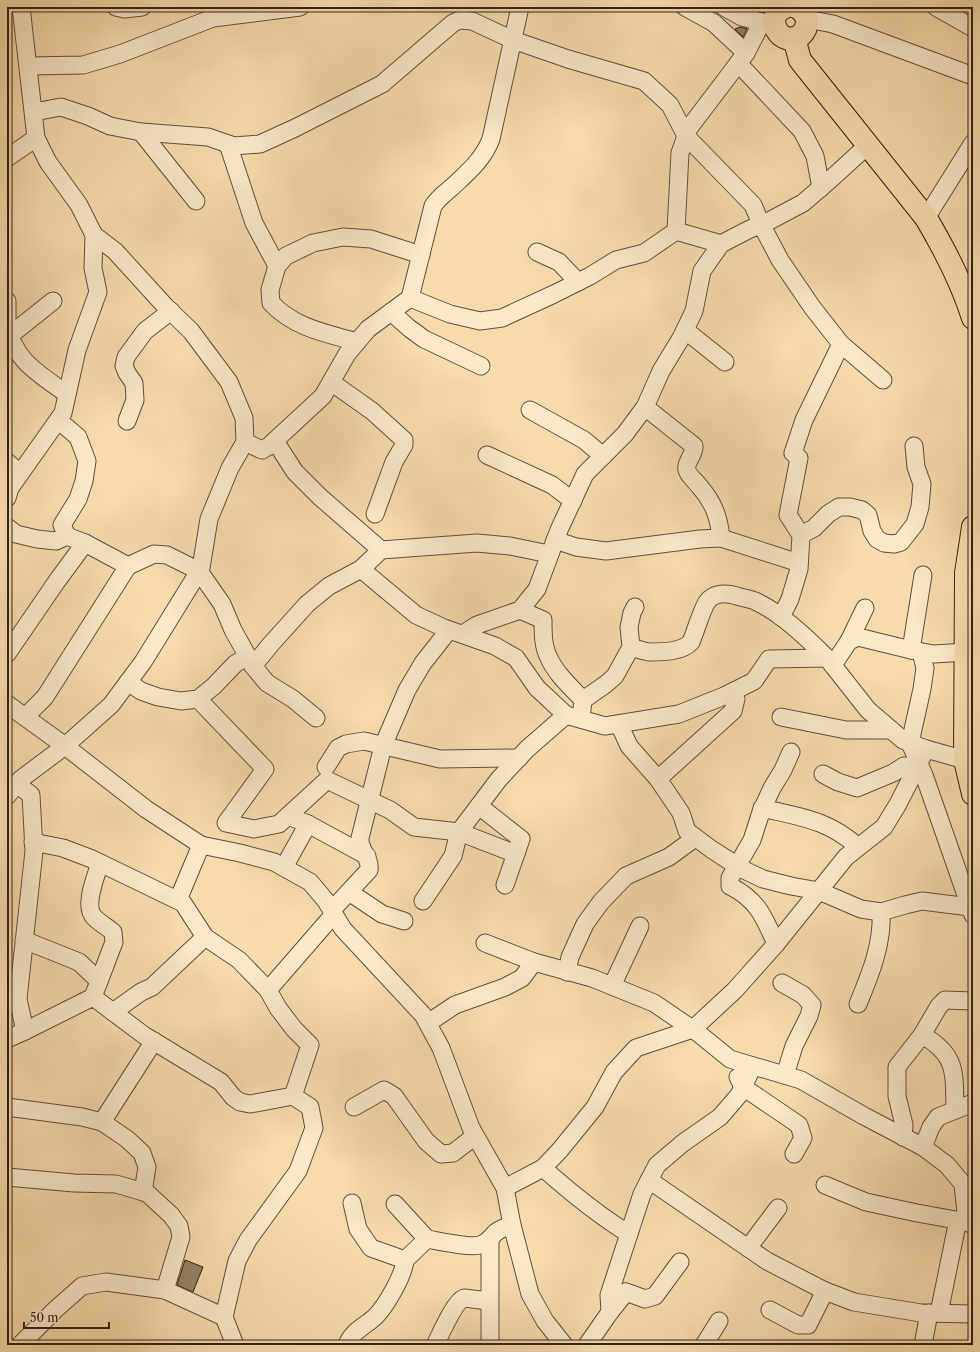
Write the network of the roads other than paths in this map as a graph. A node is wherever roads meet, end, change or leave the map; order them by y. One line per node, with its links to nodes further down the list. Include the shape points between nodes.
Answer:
1 (22, 7): 16 (street)
2 (116, 7): 3 (street)
3 (142, 7)
4 (300, 7): 9 (street)
5 (520, 7): 14 (street)
6 (685, 7): 15 (street, via 714,24)
7 (724, 7): 11 (street, via 742,17)
8 (936, 7): 12 (street)
9 (208, 12): 16 (street, via 120,54 84,65)
10 (802, 13): 13 (main road, via 807,26 800,36); 17 (street)
11 (774, 18): 13 (main road, via 781,36); 15 (street)
12 (973, 28)
13 (794, 38): 24 (main road, via 800,60)
14 (513, 40): 20 (street, via 644,81 670,106); 23 (street, via 472,21 460,20 453,23 382,84 260,144); 34 (street, via 491,139 478,163 439,197 433,206)
15 (742, 58): 20 (street, via 689,128); 26 (street, via 802,131 814,156)
16 (29, 66): 18 (street)
17 (973, 76)
18 (34, 112): 19 (street, via 61,107 110,126); 21 (street)
19 (141, 132): 23 (street, via 208,137); 27 (street)
20 (686, 136): 29 (street, via 753,205); 30 (street, via 680,153)
21 (36, 138): 25 (street); 31 (street, via 48,162 80,205)
22 (973, 143): 28 (street)
23 (228, 144): 35 (street, via 254,223)
24 (868, 145): 26 (street); 28 (main road)
25 (7, 158)
26 (821, 188): 29 (street, via 803,203)
27 (196, 201)
28 (926, 218): 42 (main road, via 943,247 968,301)
29 (761, 224): 32 (street); 46 (street, via 780,260)
30 (676, 231): 32 (street); 36 (street, via 644,253 616,260)
31 (94, 235): 40 (street, via 115,251); 51 (street, via 93,268 98,292 77,350)
32 (721, 244): 44 (street, via 702,271 694,311)
33 (538, 252): 36 (street, via 559,262)
34 (421, 255): 35 (street, via 371,239 344,237 313,243 286,256); 37 (street)
35 (277, 266): 45 (street, via 270,290 271,303 281,314 314,330)
36 (578, 282): 37 (street, via 502,318 480,321 450,314)
37 (410, 298): 41 (street)
38 (7, 301): 43 (street)
39 (52, 301): 43 (street)
40 (170, 311): 55 (street, via 145,331 126,357 124,366 134,383 135,400); 57 (street, via 190,331 230,382 244,418)
41 (391, 312): 45 (street, via 368,329); 48 (street, via 424,339)
42 (973, 318)
43 (8, 327): 51 (street, via 19,354 31,369)
44 (685, 330): 47 (street); 52 (street, via 660,371)
45 (357, 342): 50 (street)
46 (841, 344): 49 (street); 68 (street, via 804,420 793,453 799,458 788,515)
47 (725, 362)
48 (481, 366)
49 (883, 380)
50 (331, 382): 56 (street, via 323,396); 65 (street, via 372,411 404,440)
51 (67, 394): 54 (street, via 63,413)
52 (645, 407): 60 (street, via 625,434); 70 (street, via 694,446 688,471 714,508)
53 (530, 410): 60 (street, via 584,440)
54 (58, 420): 62 (street); 69 (street, via 78,437 87,461 78,499 62,525)
55 (127, 422)
56 (275, 441): 57 (street, via 262,450); 73 (street, via 295,472)
57 (245, 442): 77 (street, via 230,468 209,518)
58 (914, 446): 68 (street, via 916,467 922,484 920,507 915,524 901,542 894,544 877,539 868,515 862,510 850,507 839,507 814,528)
59 (487, 455): 64 (street, via 552,485)
60 (603, 456): 64 (street, via 585,474)
61 (7, 462): 62 (street)
62 (20, 473): 63 (street)
63 (7, 498)
64 (573, 501): 72 (street)
65 (375, 514)
66 (7, 527): 69 (street, via 16,534 37,539 56,541)
67 (973, 527): 86 (main road, via 966,573)
68 (801, 535): 74 (street)
69 (67, 536): 71 (street)
70 (721, 538): 72 (street, via 606,551); 74 (street)
71 (85, 543): 75 (street); 88 (street)
72 (552, 547): 73 (street, via 477,544); 81 (street, via 536,589)
73 (382, 550): 76 (street)
74 (799, 563): 82 (street, via 790,599)
75 (128, 566): 77 (street, via 154,554 167,554); 96 (street, via 45,697)
76 (361, 569): 83 (street, via 416,615); 89 (street, via 329,586 307,604 270,644)
77 (199, 571): 89 (street, via 222,604); 91 (street)
78 (922, 575): 87 (street)
79 (635, 606): 85 (street, via 629,627)
80 (865, 608): 84 (street)
81 (520, 610): 83 (street); 94 (street, via 543,620 548,658)
82 (781, 617): 85 (street, via 755,601 722,594 706,602 692,642 687,647 649,652); 90 (street, via 804,635)
83 (456, 632): 97 (street, via 495,646 516,658 537,688); 103 (street, via 422,663 407,690)
84 (849, 641): 87 (street, via 858,637); 90 (street)
85 (631, 647): 94 (street, via 615,676)
86 (968, 649): 87 (street, via 934,654); 107 (main road)
87 (916, 651): 105 (street, via 925,668)
88 (7, 654)
89 (250, 661): 93 (street, via 235,664); 99 (street, via 267,683 293,699)
90 (830, 662): 92 (street, via 769,659 754,680); 101 (street, via 868,710)
91 (128, 682): 93 (street, via 141,691 158,697 181,701); 102 (street, via 111,704)
92 (734, 691): 100 (street, via 679,714); 110 (street, via 736,699 733,711)
93 (198, 699): 116 (street, via 265,769 226,823 254,829 279,824)
94 (583, 700): 97 (street)
95 (7, 704): 96 (street)
96 (25, 716): 102 (street)
97 (573, 717): 100 (street, via 605,726); 106 (street)
98 (781, 717): 101 (street, via 846,730)
99 (316, 718)
100 (619, 724): 110 (street, via 629,746)
101 (891, 730): 105 (street)
102 (66, 746): 111 (street, via 21,779); 121 (street, via 146,809)
103 (383, 746): 106 (street, via 440,759); 108 (street, via 364,741 346,744 338,748); 113 (street)
104 (791, 752): 115 (street)
105 (918, 756): 107 (street); 109 (street, via 893,774 857,788); 122 (street, via 898,804 884,827); 133 (street)
106 (519, 758): 114 (street)
107 (969, 760): 112 (main road)
108 (326, 767)
109 (823, 774)
110 (658, 779): 119 (street, via 681,813 687,831)
111 (12, 790): 120 (street, via 31,795)
112 (973, 794)
113 (370, 800): 116 (street, via 327,780); 118 (street, via 414,827); 124 (street, via 360,844)
114 (479, 806): 118 (street); 123 (street, via 521,839)
115 (762, 808): 122 (street, via 819,822 835,829); 126 (street, via 752,840)
116 (288, 816): 117 (street)
117 (308, 824): 124 (street); 127 (street)
118 (459, 832): 123 (street); 132 (street, via 453,856)
119 (695, 838): 126 (street); 143 (street, via 668,857 626,876 601,902 585,924 570,957)
120 (33, 842): 125 (street, via 63,848); 139 (street)
121 (201, 845): 127 (street, via 267,860); 131 (street)
122 (858, 847): 130 (street, via 846,857)
123 (516, 854): 128 (street)
124 (367, 856): 129 (street, via 369,870)
125 (100, 863): 131 (street); 144 (street, via 91,892 91,910 93,916 114,932 114,942)
126 (737, 866): 130 (street, via 763,879); 141 (street, via 730,878 730,886 756,904)
127 (284, 867): 134 (street, via 310,882)
128 (505, 885)
129 (349, 892): 134 (street); 136 (street, via 382,914)
130 (819, 892): 135 (street, via 861,909); 141 (street)
131 (178, 900): 138 (street, via 183,903)
132 (423, 901)
133 (971, 911): 135 (street, via 922,901)
134 (333, 912): 147 (street); 152 (street, via 343,929)
135 (881, 912): 150 (street, via 882,926 871,972)
136 (404, 921)
137 (640, 926): 146 (street)
138 (206, 937): 147 (street, via 239,960); 151 (street, via 152,987)
139 (24, 940): 144 (street, via 79,962); 154 (street, via 18,999)
140 (485, 943): 142 (street)
141 (776, 944): 153 (street, via 735,990)
142 (534, 962): 143 (street); 152 (street, via 522,978 455,1005)
143 (567, 972): 146 (street)
144 (99, 981): 148 (street)
145 (782, 984): 160 (street, via 803,995 812,1005 794,1046)
146 (612, 986): 153 (street, via 654,1003)
147 (268, 990): 162 (street, via 294,1029 310,1044)
148 (93, 997): 151 (street); 154 (street)
149 (973, 1001): 155 (street, via 945,1000)
150 (858, 1004)
151 (113, 1012): 157 (street)
152 (428, 1023): 168 (street, via 441,1048)
153 (693, 1030): 158 (street); 172 (street, via 636,1048 614,1072 595,1107)
154 (25, 1031): 156 (street)
155 (922, 1035): 166 (street, via 949,1058 954,1074); 169 (street, via 897,1067 897,1096 904,1125)
156 (7, 1039)
157 (154, 1041): 162 (street, via 221,1082 240,1102 250,1104); 167 (street)
158 (730, 1060): 159 (street); 161 (street)
159 (754, 1066): 160 (street); 161 (street)
160 (785, 1075): 169 (street, via 801,1080)
161 (743, 1087): 171 (street, via 799,1125 803,1138); 174 (street, via 720,1117 683,1143 658,1165)
162 (293, 1096): 197 (street, via 310,1107 314,1128 298,1171 248,1240 237,1261)
163 (973, 1103): 166 (street)
164 (7, 1107): 167 (street, via 82,1116)
165 (354, 1107): 168 (street, via 384,1090 394,1096 426,1141 441,1154 453,1153)
166 (955, 1110): 170 (street, via 938,1117 931,1126)
167 (102, 1122): 178 (street, via 142,1153 147,1167)
168 (475, 1136): 176 (street)
169 (903, 1137): 170 (street)
170 (923, 1147): 177 (street, via 947,1165)
171 (794, 1154)
172 (543, 1168): 176 (street); 184 (street, via 604,1219)
173 (7, 1177): 178 (street, via 116,1184)
174 (649, 1180): 184 (street); 187 (street)
175 (826, 1185): 182 (street, via 866,1202)
176 (505, 1188): 183 (street)
177 (968, 1191): 182 (street)
178 (143, 1192): 190 (street, via 171,1215 179,1226 181,1237)
179 (352, 1203): 188 (street, via 358,1229 371,1248)
180 (395, 1204): 185 (street)
181 (778, 1208): 187 (street)
182 (966, 1222): 195 (street)
183 (512, 1225): 186 (street, via 502,1228); 205 (street, via 530,1294 545,1321)
184 (629, 1234): 194 (street, via 609,1295)
185 (427, 1239): 186 (street, via 481,1245); 188 (street)
186 (490, 1239): 192 (street)
187 (748, 1248): 191 (street, via 767,1261)
188 (405, 1260): 202 (street, via 403,1273 385,1304 376,1316 349,1338)
189 (680, 1262): 194 (street, via 654,1296 645,1299 626,1292)
190 (165, 1290): 197 (street); 200 (street, via 106,1282 82,1286)
191 (825, 1290): 193 (street, via 808,1325 798,1325); 195 (street, via 854,1302)
192 (489, 1301): 203 (street, via 461,1299); 204 (street)
193 (770, 1310)
194 (610, 1312): 199 (street)
195 (934, 1313): 196 (street); 207 (street)
196 (973, 1314)
197 (224, 1317): 201 (street)
198 (719, 1321): 206 (street)
199 (595, 1342)
200 (20, 1345)
201 (235, 1345)
202 (347, 1345)
203 (435, 1345)
204 (490, 1345)
205 (564, 1345)
206 (704, 1345)
207 (923, 1345)

